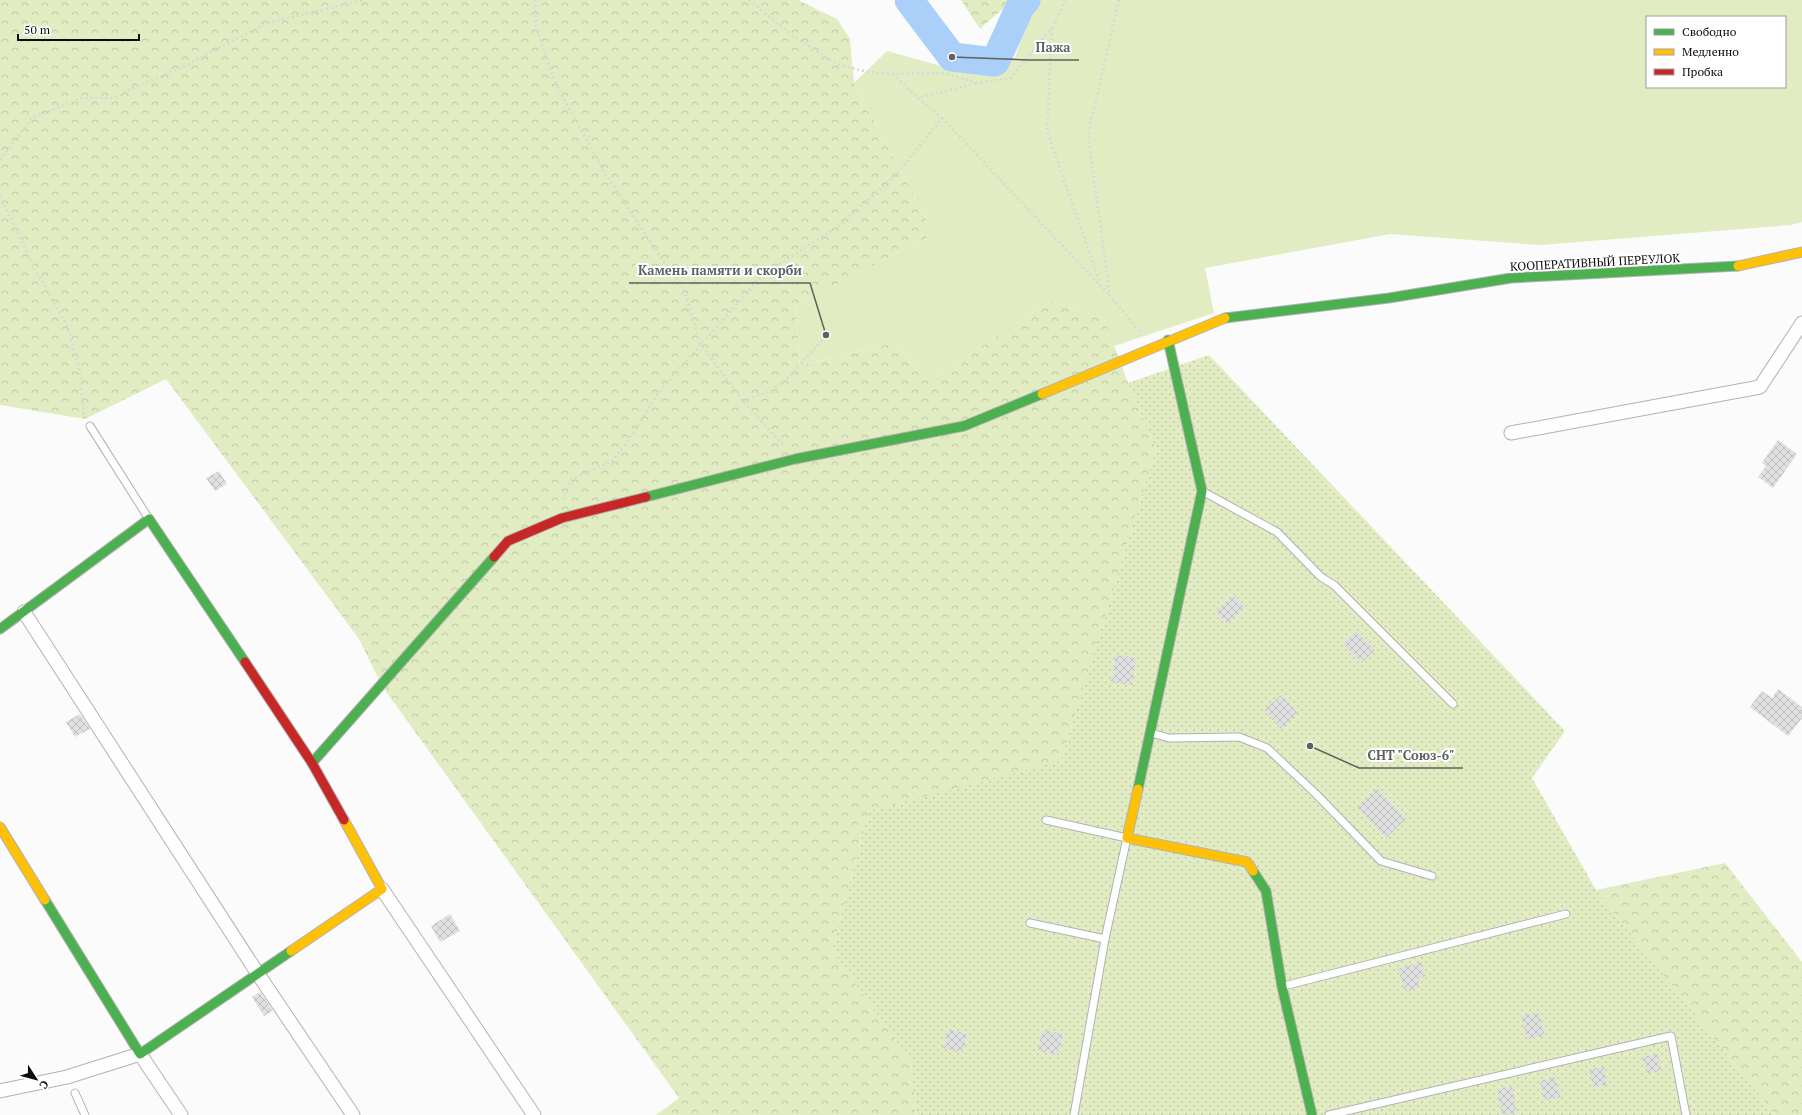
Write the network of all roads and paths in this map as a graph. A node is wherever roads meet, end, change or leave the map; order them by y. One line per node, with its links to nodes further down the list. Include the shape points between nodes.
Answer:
1 (364, 0): 11 (path, via 267,23 185,66 115,98 81,98 32,118)
2 (536, 0): 19 (path, via 536,29 556,84 606,175 683,287)
3 (749, 0): 7 (path, via 793,36 839,65 868,72)
4 (1065, 0): 6 (path)
5 (1119, 0): 15 (path, via 1088,136)
6 (1052, 28): 8 (path, via 1011,78); 14 (path, via 1047,131)
7 (893, 74): 8 (path, via 944,73); 9 (path)
8 (978, 83): 9 (path)
9 (918, 98): 10 (path)
10 (942, 118): 14 (path); 19 (path, via 897,174 841,224 762,276)
11 (0, 160)
12 (0, 196): 22 (path, via 35,270 68,327 80,373)
13 (1802, 252): 18 (street, КООПЕРАТИВНЫЙ ПЕРЕУЛОК, via 1737,266 1511,278 1389,298 1222,318)
14 (1102, 288): 15 (path)
15 (1110, 296): 20 (path)
16 (1802, 323): 24 (street, via 1760,387)
17 (826, 336): 21 (path, via 786,380 773,390)
18 (1168, 340): 20 (street, КООПЕРАТИВНЫЙ ПЕРЕУЛОК); 26 (street)
19 (700, 344): 21 (path); 27 (path, via 657,395 612,461 572,479 566,489)
20 (1152, 347): 25 (street, КООПЕРАТИВНЫЙ ПЕРЕУЛОК, via 964,426)
21 (743, 401): 25 (path)
22 (84, 418)
23 (90, 426): 28 (lane)
24 (1511, 433)
25 (795, 459): 27 (street, КООПЕРАТИВНЫЙ ПЕРЕУЛОК)
26 (1202, 491): 31 (lane, via 1277,532 1321,578 1334,585); 32 (street)
27 (562, 518): 33 (street, КООПЕРАТИВНЫЙ ПЕРЕУЛОК, via 508,541)
28 (149, 519): 29 (street); 33 (street)
29 (24, 612): 30 (street); 42 (street)
30 (0, 630)
31 (1453, 704)
32 (1150, 732): 36 (street); 37 (lane, via 1169,738 1239,737 1267,748 1381,861)
33 (312, 763): 38 (street)
34 (1046, 820): 36 (lane)
35 (0, 827): 44 (street)
36 (1127, 838): 41 (lane); 43 (street, via 1247,862 1266,891)
37 (1432, 876)
38 (382, 889): 42 (street); 50 (street)
39 (1566, 914): 43 (lane)
40 (1030, 923): 41 (lane)
41 (1105, 938): 51 (lane)
42 (258, 974): 44 (street); 49 (street)
43 (1282, 987): 52 (street)
44 (140, 1054): 45 (street, via 67,1077); 48 (street)
45 (0, 1091)
46 (75, 1093): 47 (lane)
47 (85, 1115)
48 (181, 1115)
49 (353, 1115)
50 (534, 1115)
51 (1074, 1115)
52 (1312, 1115)
53 (1329, 1115): 54 (lane, via 1671,1036)
54 (1686, 1115)

